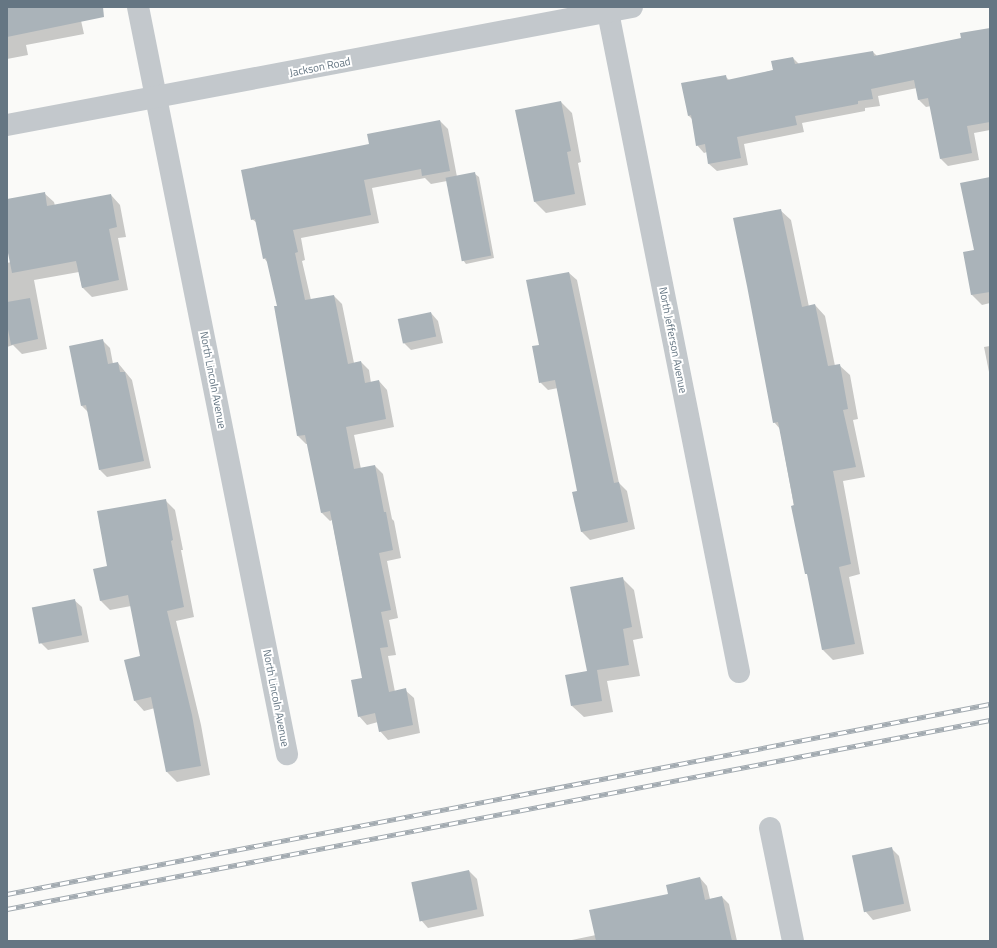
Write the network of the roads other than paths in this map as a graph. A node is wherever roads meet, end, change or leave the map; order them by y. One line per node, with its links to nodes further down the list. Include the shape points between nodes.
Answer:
1 (138, 7): 4 (street, North Lincoln Avenue)
2 (632, 7): 3 (street, Jackson Road)
3 (608, 9): 4 (street, Jackson Road); 6 (street, North Jefferson Avenue)
4 (156, 98): 5 (street, Jackson Road); 7 (street, North Lincoln Avenue)
5 (7, 125)
6 (739, 672)
7 (287, 754)
8 (770, 828): 9 (street)
9 (793, 941)

